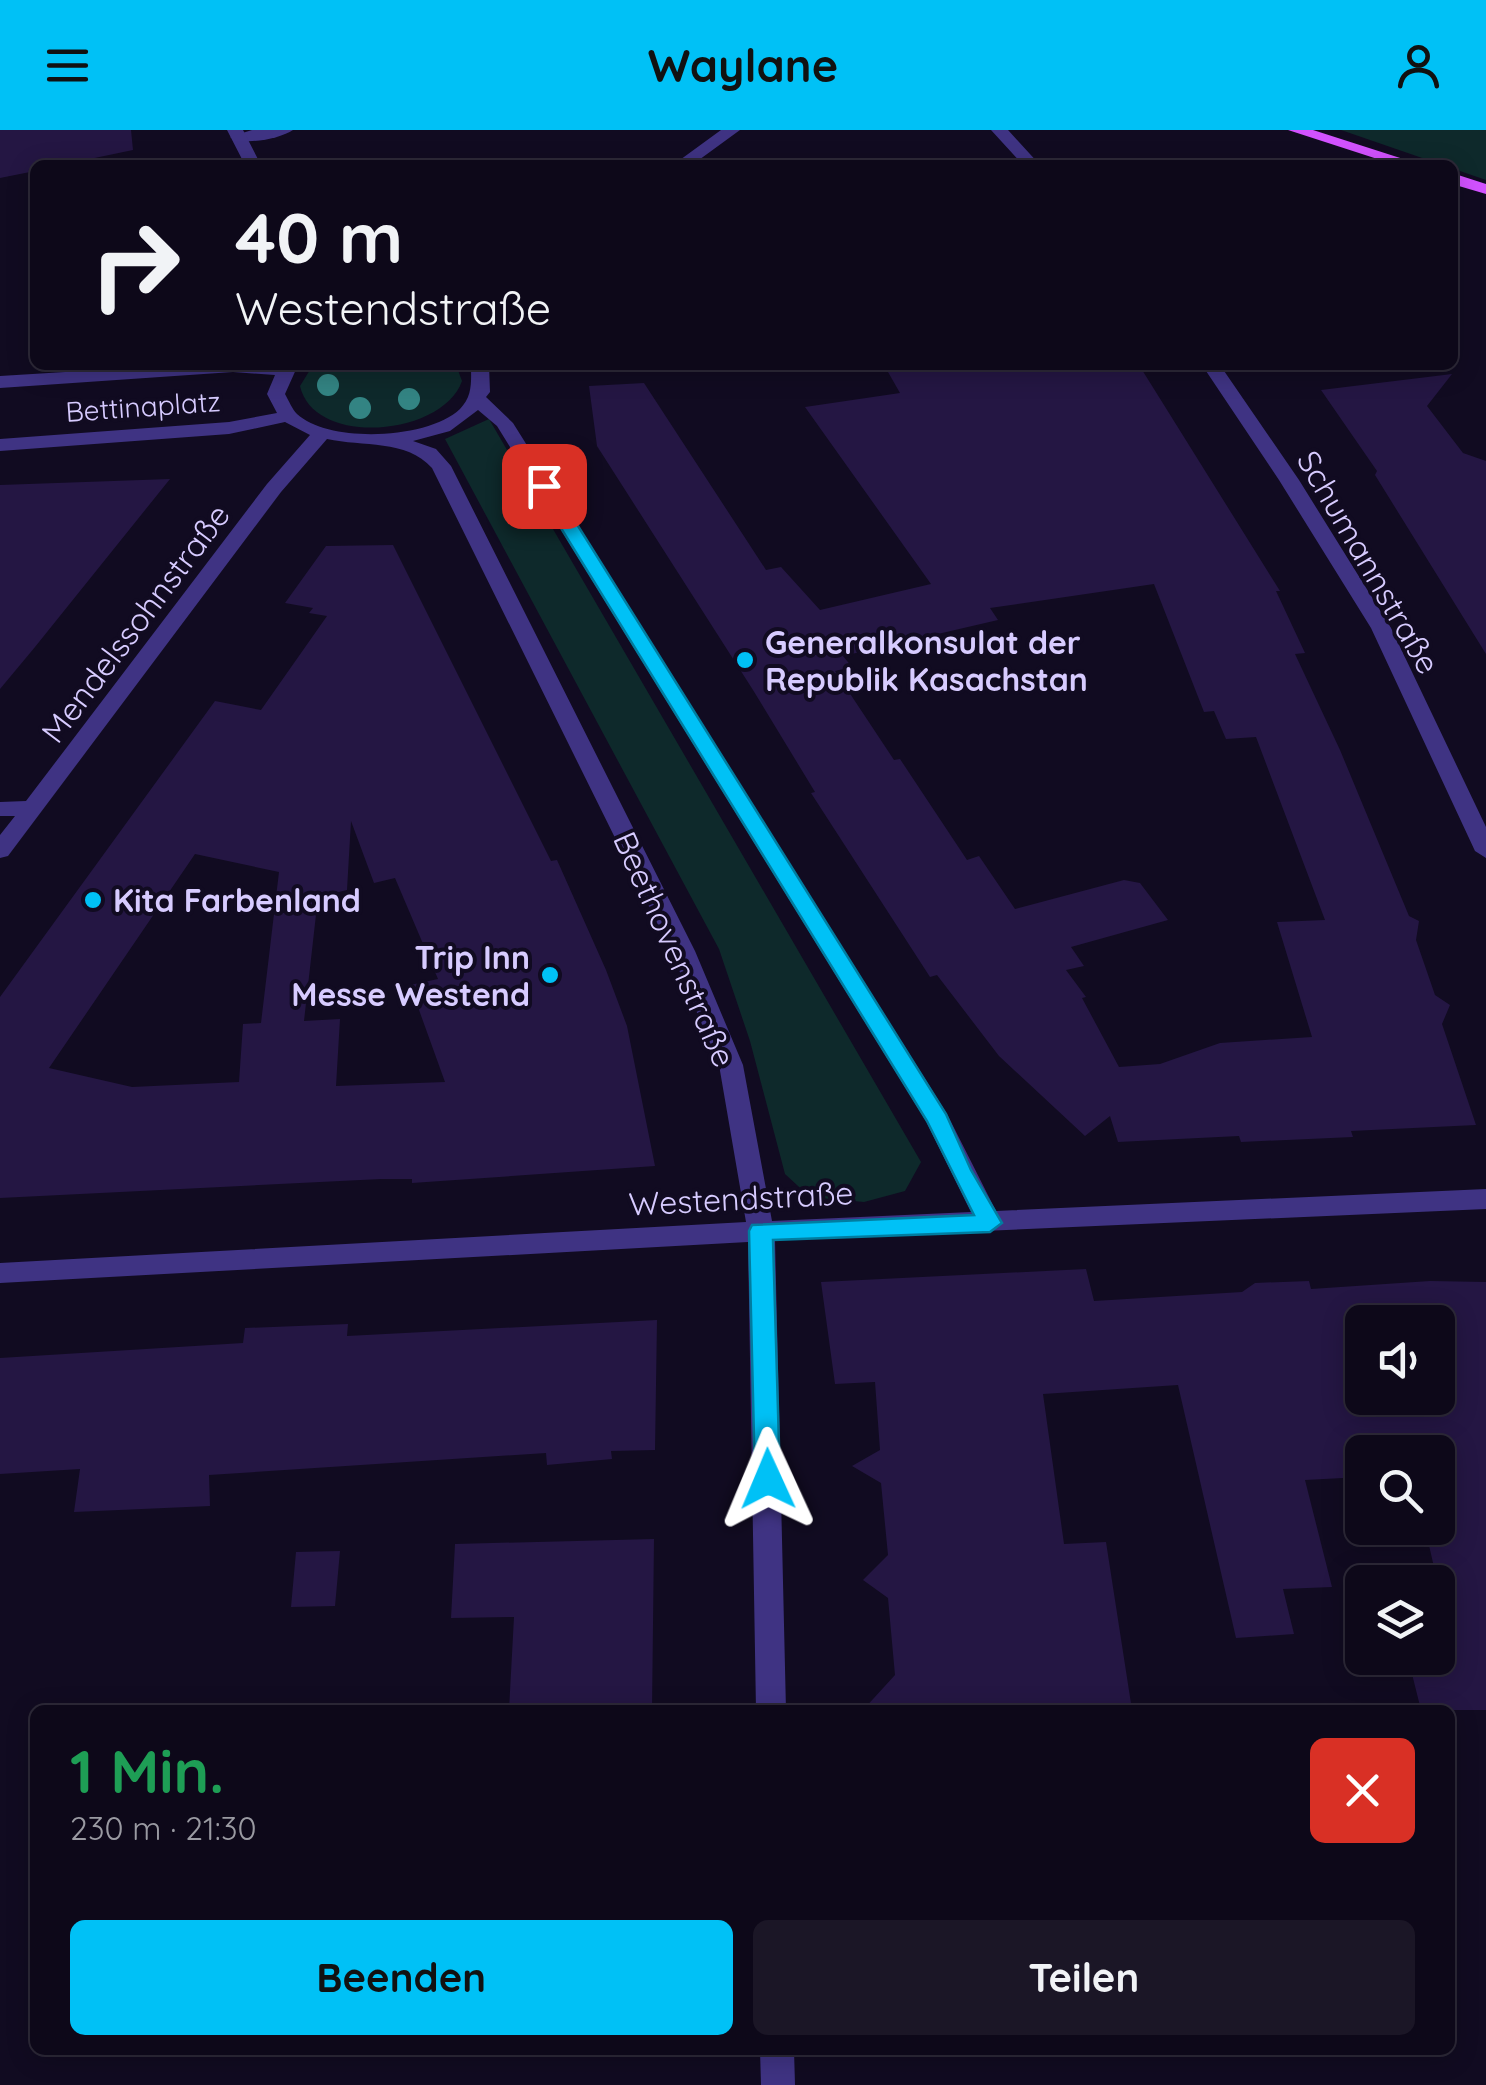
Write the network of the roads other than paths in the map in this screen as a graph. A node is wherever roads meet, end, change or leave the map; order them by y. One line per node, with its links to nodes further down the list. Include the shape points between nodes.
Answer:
1 (285, 130): 5 (street)
2 (732, 130): 7 (street)
3 (998, 130): 8 (street)
4 (1296, 130): 9 (main road)
5 (237, 134): 6 (street)
6 (250, 160)
7 (688, 160)
8 (1027, 160)
9 (1397, 160)
10 (1458, 180): 11 (main road)
11 (1486, 190)
12 (186, 370): 16 (street, Bettinaplatz)
13 (285, 370): 18 (street, via 276,394)
14 (481, 370): 17 (street)
15 (1214, 370): 25 (street, Schumannstraße, via 1381,628)
16 (0, 382)
17 (478, 400): 20 (street, via 438,428); 27 (street, via 504,424 760,831 938,1120)
18 (289, 416): 19 (street); 21 (street, Bettinaplatz, via 230,428)
19 (322, 434): 20 (street); 23 (street, Mendelssohnstraße)
20 (390, 440): 28 (street, Beethovenstraße, via 429,453 442,466 683,951 730,1065)
21 (0, 445)
22 (0, 808): 23 (street)
23 (32, 808): 24 (street, Mendelssohnstraße)
24 (0, 851)
25 (1486, 851)
26 (1486, 1199): 27 (street, Westendstraße)
27 (990, 1223): 28 (street, Westendstraße)
28 (760, 1231): 29 (street, Westendstraße); 30 (street, Beethovenstraße)
29 (0, 1273)
30 (771, 1705)
31 (777, 2055): 32 (street)
32 (778, 2085)

